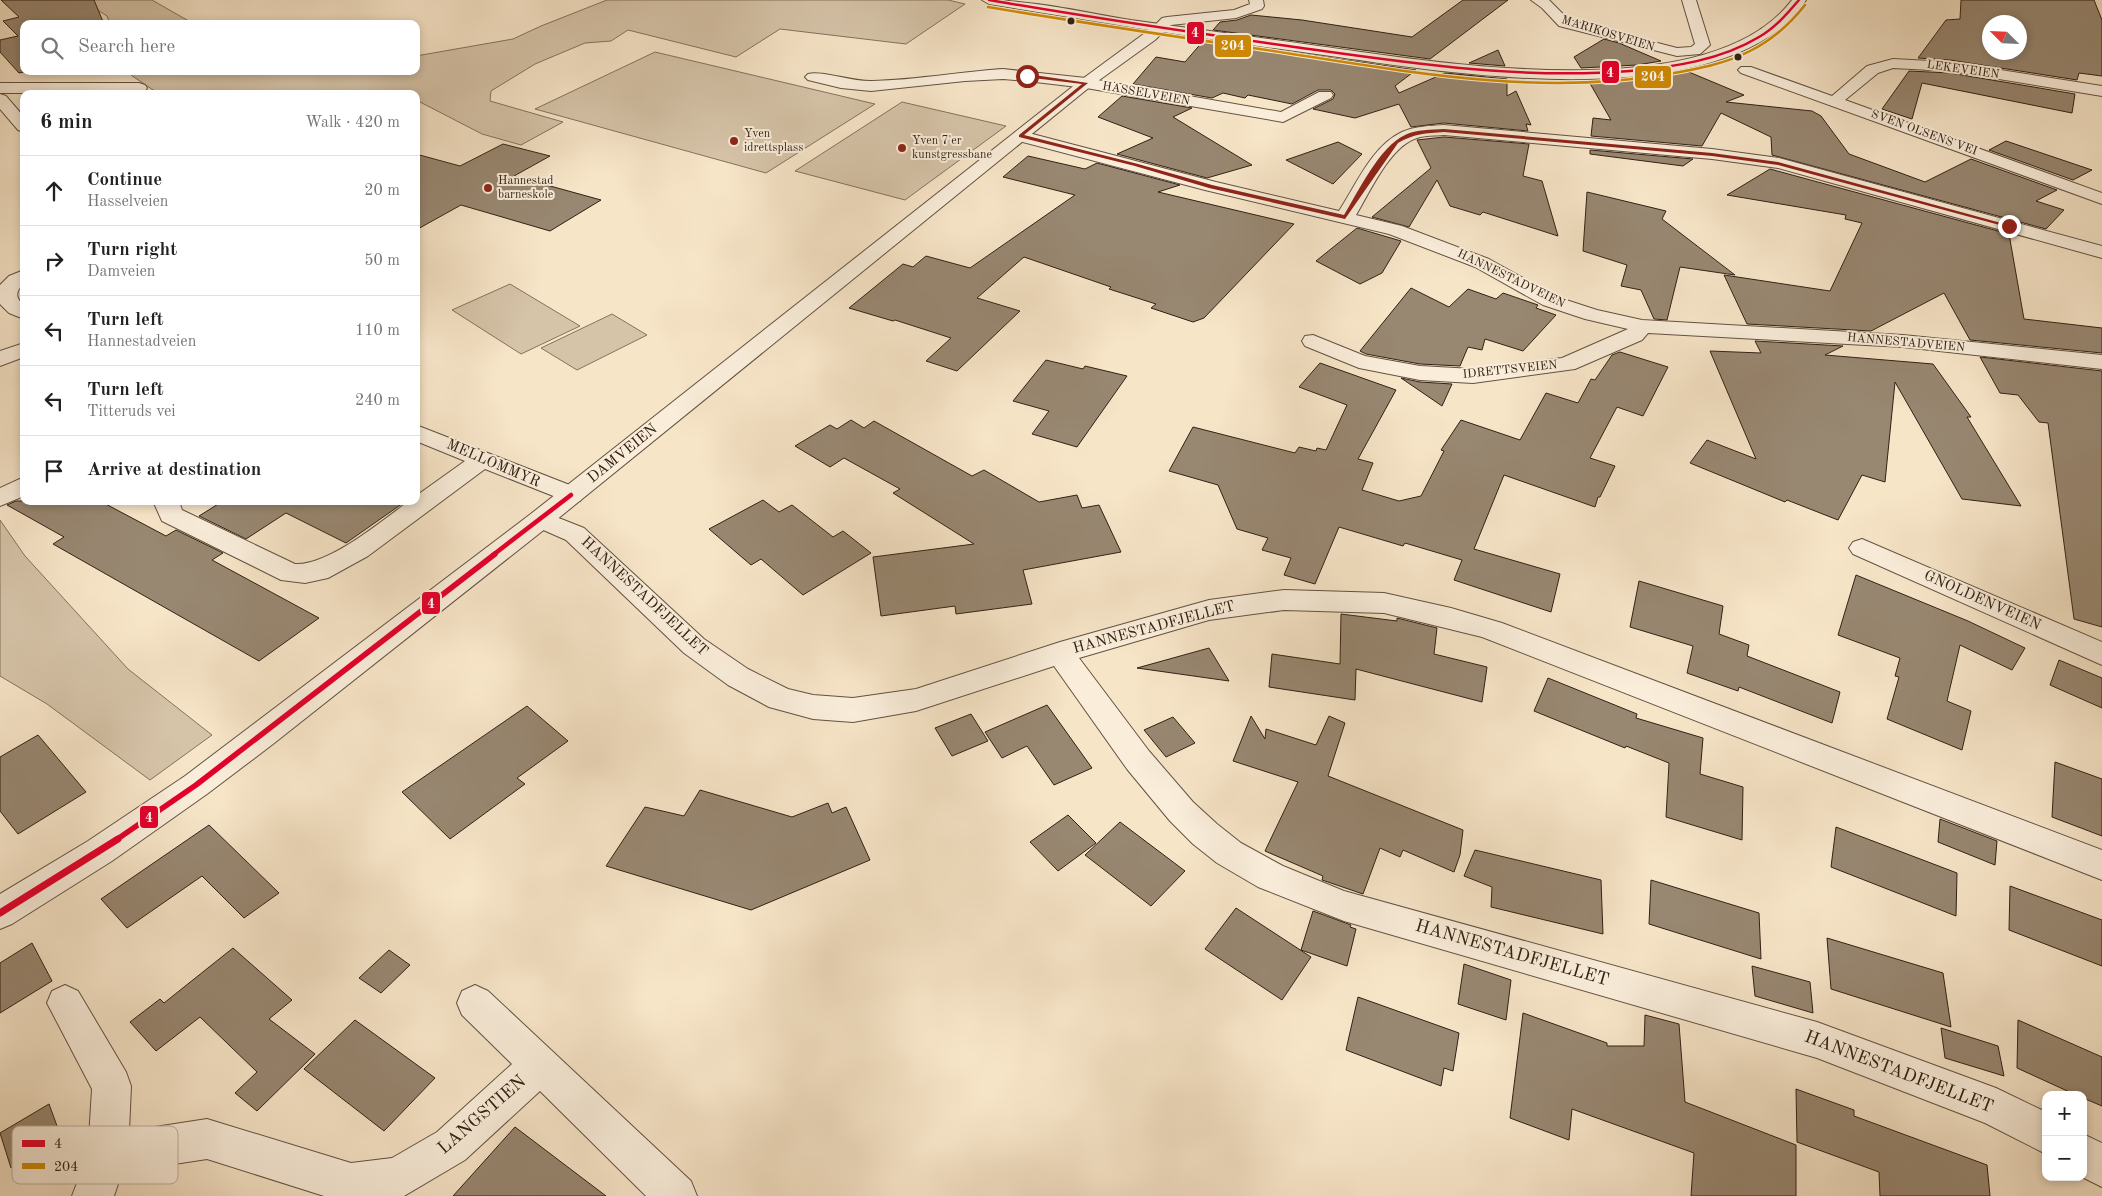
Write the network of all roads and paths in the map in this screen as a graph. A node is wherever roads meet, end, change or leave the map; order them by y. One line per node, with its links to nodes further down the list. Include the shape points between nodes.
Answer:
1 (989, 0): 6 (street)
2 (1256, 0): 6 (street, via 1257,6 1236,14 1166,21)
3 (1538, 0): 4 (street, MARIKOSVEIEN, via 1546,3 1555,17 1564,23 1664,50 1688,52 1703,45)
4 (1689, 0)
5 (1799, 0): 6 (street, via 1785,18 1764,34 1707,60 1670,67 1563,74 1439,67)
6 (1159, 28): 9 (street, DAMVEIEN)
7 (1746, 70): 15 (street, SVEN OLSENS VEI)
8 (813, 76): 9 (street, HASSELVEIEN, via 871,86 1003,74)
9 (1086, 83): 13 (street, HASSELVEIEN, via 1282,117); 17 (street, DAMVEIEN)
10 (0, 88): 11 (street)
11 (139, 88)
12 (2102, 91): 15 (street, LEKEVEIEN, via 1968,70 1897,64 1878,67)
13 (1325, 95)
14 (0, 99): 16 (street)
15 (1836, 101): 18 (street, SVEN OLSENS VEI)
16 (20, 122)
17 (1021, 136): 19 (street, HANNESTADVEIEN); 31 (street, DAMVEIEN)
18 (2102, 198)
19 (1345, 217): 20 (street, via 1396,142 1419,132 1444,130 1778,163); 23 (street, HANNESTADVEIEN, via 1433,243 1482,263 1550,300 1592,315)
20 (2102, 252)
21 (20, 277): 22 (street, via 2,286 0,294 3,302)
22 (20, 312)
23 (1642, 326): 24 (street, IDRETTSVEIEN, via 1634,335 1567,364 1472,376 1420,374 1359,361); 27 (street, HANNESTADVEIEN, via 1903,341)
24 (1313, 341)
25 (20, 351): 26 (street)
26 (0, 359)
27 (2102, 362)
28 (420, 434): 29 (street, MELLOMMYR)
29 (482, 460): 31 (street, MELLOMMYR); 35 (street)
30 (20, 487): 32 (street)
31 (571, 495): 36 (street, DAMVEIEN)
32 (0, 498)
33 (167, 505): 34 (street, via 170,515 291,573 305,574 358,550)
34 (420, 505)
35 (420, 505)
36 (541, 519): 38 (street, HANNESTADFJELLET, via 575,534 694,646 738,677 780,699 813,707 853,710 916,700); 41 (street, DAMVEIEN, via 196,785 100,851)
37 (1862, 548): 39 (street, GNOLDENVEIEN)
38 (1060, 653): 40 (street, HANNESTADFJELLET, via 1210,610 1242,604 1284,600 1384,603 1492,630); 46 (street, HANNESTADFJELLET, via 1149,773 1192,822 1229,854 1269,876 1344,906 1817,1040 1996,1108)
39 (2102, 654)
40 (2102, 864)
41 (0, 913)
42 (476, 1002): 44 (street, LANGSTIEN)
43 (65, 1003): 45 (street, via 112,1086)
44 (539, 1066): 47 (street, LANGSTIEN, via 451,1146 398,1178 351,1184 207,1139); 52 (street, LANGSTIEN)
45 (110, 1126)
46 (2042, 1132)
47 (178, 1143)
48 (2087, 1157): 49 (street)
49 (2102, 1167)
50 (97, 1184): 51 (street)
51 (93, 1196)
52 (676, 1196)

